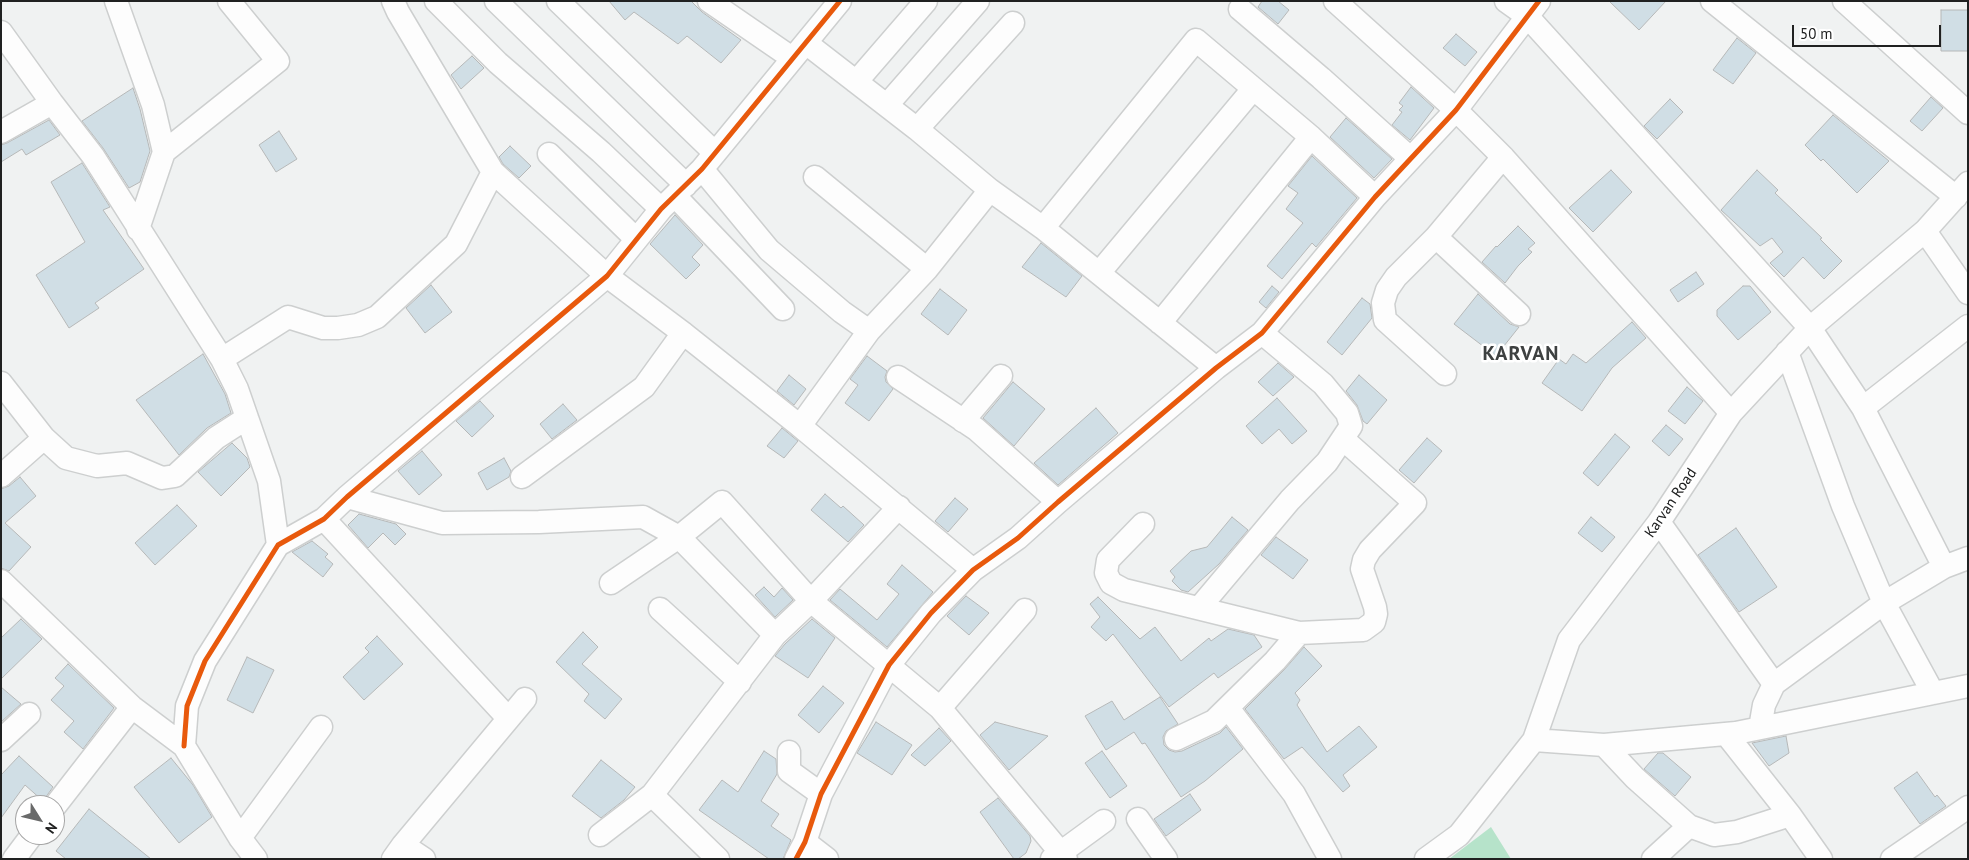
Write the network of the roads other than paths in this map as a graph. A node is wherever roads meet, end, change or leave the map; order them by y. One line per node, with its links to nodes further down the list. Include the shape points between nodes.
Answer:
1 (116, 1): 29 (street, via 153,105)
2 (229, 1): 29 (street, via 278,61)
3 (436, 1): 38 (street, via 498,63 601,152)
4 (496, 1): 38 (street)
5 (558, 1): 33 (street)
6 (709, 1): 19 (street)
7 (840, 1): 19 (street)
8 (926, 1): 20 (street)
9 (978, 1): 23 (street)
10 (1335, 1): 24 (street)
11 (1506, 1): 16 (street)
12 (1712, 1): 37 (street)
13 (1844, 1): 25 (street)
14 (401, 5): 34 (street)
15 (1240, 9): 32 (street)
16 (1533, 9): 24 (street); 53 (street)
17 (1013, 23): 26 (street)
18 (1, 32): 22 (street)
19 (799, 51): 20 (street); 33 (street)
20 (856, 82): 23 (street)
21 (1253, 89): 28 (street); 40 (street, via 1196,40); 46 (street)
22 (52, 103): 27 (street); 41 (street, via 93,156)
23 (887, 105): 26 (street)
24 (1456, 110): 31 (street); 32 (street)
25 (1968, 113)
26 (917, 129): 36 (street)
27 (1, 132)
28 (1311, 137): 39 (street); 51 (street)
29 (164, 152): 41 (street)
30 (550, 154): 44 (street)
31 (1503, 157): 43 (street); 65 (street)
32 (1410, 158): 39 (street)
33 (709, 161): 38 (street); 54 (street, via 769,250)
34 (493, 172): 47 (street); 58 (street, via 456,244 376,317 358,325 338,328 323,328 288,317)
35 (815, 177): 45 (street)
36 (990, 190): 40 (street); 45 (street)
37 (1962, 190): 42 (street, Karvan Road)
38 (674, 197): 44 (street); 49 (street)
39 (1375, 197): 56 (street)
40 (1043, 228): 46 (street)
41 (138, 229): 58 (street)
42 (1925, 230): 48 (street); 53 (street, Karvan Road)
43 (1436, 237): 50 (street); 60 (street, via 1396,277 1383,303 1385,320)
44 (636, 239): 47 (street)
45 (927, 269): 54 (street)
46 (1099, 273): 51 (street)
47 (607, 276): 55 (street); 73 (street)
48 (1968, 293)
49 (784, 309)
50 (1519, 314)
51 (1160, 323): 59 (street)
52 (1968, 326): 64 (street)
53 (1810, 328): 57 (street, Karvan Road); 64 (street)
54 (869, 331): 68 (street)
55 (683, 333): 68 (street); 72 (street, via 644,387)
56 (1262, 333): 59 (street); 70 (street, via 1323,384 1347,413 1352,426)
57 (1787, 352): 65 (street, Karvan Road); 87 (street, via 1843,506)
58 (222, 359): 66 (street)
59 (1216, 368): 74 (street)
60 (1445, 374)
61 (1001, 376): 67 (street)
62 (898, 377): 67 (street)
63 (1, 383): 69 (street)
64 (1863, 408): 82 (street)
65 (1731, 413): 77 (street, Karvan Road)
66 (247, 418): 69 (street, via 216,438 175,476 162,478 127,463 97,466 66,458); 80 (street, via 269,481)
67 (964, 421): 74 (street)
68 (800, 426): 75 (street)
69 (44, 438): 71 (street)
70 (1343, 439): 88 (street, via 1327,462 1290,500); 91 (street, via 1415,503 1364,560 1362,570 1375,607 1374,622 1362,630)
71 (1, 476)
72 (522, 477)
73 (347, 497): 76 (street); 79 (street, via 442,523 643,517)
74 (1058, 502): 83 (street, via 1018,538)
75 (899, 507): 83 (street); 86 (street)
76 (324, 519): 80 (street); 103 (street)
77 (1659, 522): 95 (street); 109 (street, Karvan Road, via 1569,640)
78 (1143, 524): 88 (street, via 1108,560 1106,573 1111,583 1124,590)
79 (679, 537): 85 (street); 86 (street, via 722,502); 92 (street)
80 (278, 545): 111 (street, via 205,661 187,706)
81 (1968, 558): 82 (street)
82 (1944, 567): 87 (street)
83 (973, 570): 93 (street, via 931,613)
84 (1, 581): 99 (street)
85 (611, 584)
86 (811, 601): 92 (street); 93 (street)
87 (1884, 604): 95 (street); 97 (street)
88 (1200, 607): 91 (street)
89 (660, 609): 94 (street)
90 (1025, 610): 100 (street)
91 (1299, 633): 101 (street)
92 (776, 635): 94 (street)
93 (889, 666): 100 (street); 113 (street)
94 (740, 682): 115 (street)
95 (1774, 684): 105 (street, via 1764,705)
96 (1968, 686): 97 (street)
97 (1933, 693): 105 (street)
98 (525, 699): 103 (street)
99 (132, 707): 111 (street); 114 (street)
100 (940, 708): 126 (street)
101 (1228, 708): 107 (street, via 1214,721); 133 (street, via 1294,794)
102 (29, 714): 108 (street)
103 (508, 718): 125 (street)
104 (321, 727): 122 (street)
105 (1760, 728): 106 (street)
106 (1726, 734): 110 (street); 117 (street)
107 (1176, 739)
108 (1, 740)
109 (1534, 740): 110 (street); 134 (street, Karvan Road, via 1459,834)
110 (1604, 745): 120 (street, via 1634,778)
111 (184, 746): 122 (street)
112 (789, 752): 113 (street, via 789,771)
113 (821, 794): 124 (street)
114 (64, 795)
115 (652, 795): 121 (street); 130 (street)
116 (1968, 806): 137 (street)
117 (1790, 815): 120 (street, via 1737,832 1714,835); 136 (street)
118 (1138, 819): 132 (street)
119 (1104, 821): 126 (street)
120 (1690, 826): 135 (street)
121 (600, 835)
122 (240, 838): 128 (street)
123 (24, 845): 127 (street)
124 (801, 850): 131 (street)
125 (398, 852): 129 (street)
126 (1060, 856)
127 (14, 859)
128 (256, 859)
129 (424, 859)
130 (718, 859)
131 (827, 859)
132 (1166, 859)
133 (1330, 859)
134 (1426, 859)
135 (1653, 859)
136 (1821, 859)
137 (1892, 859)

